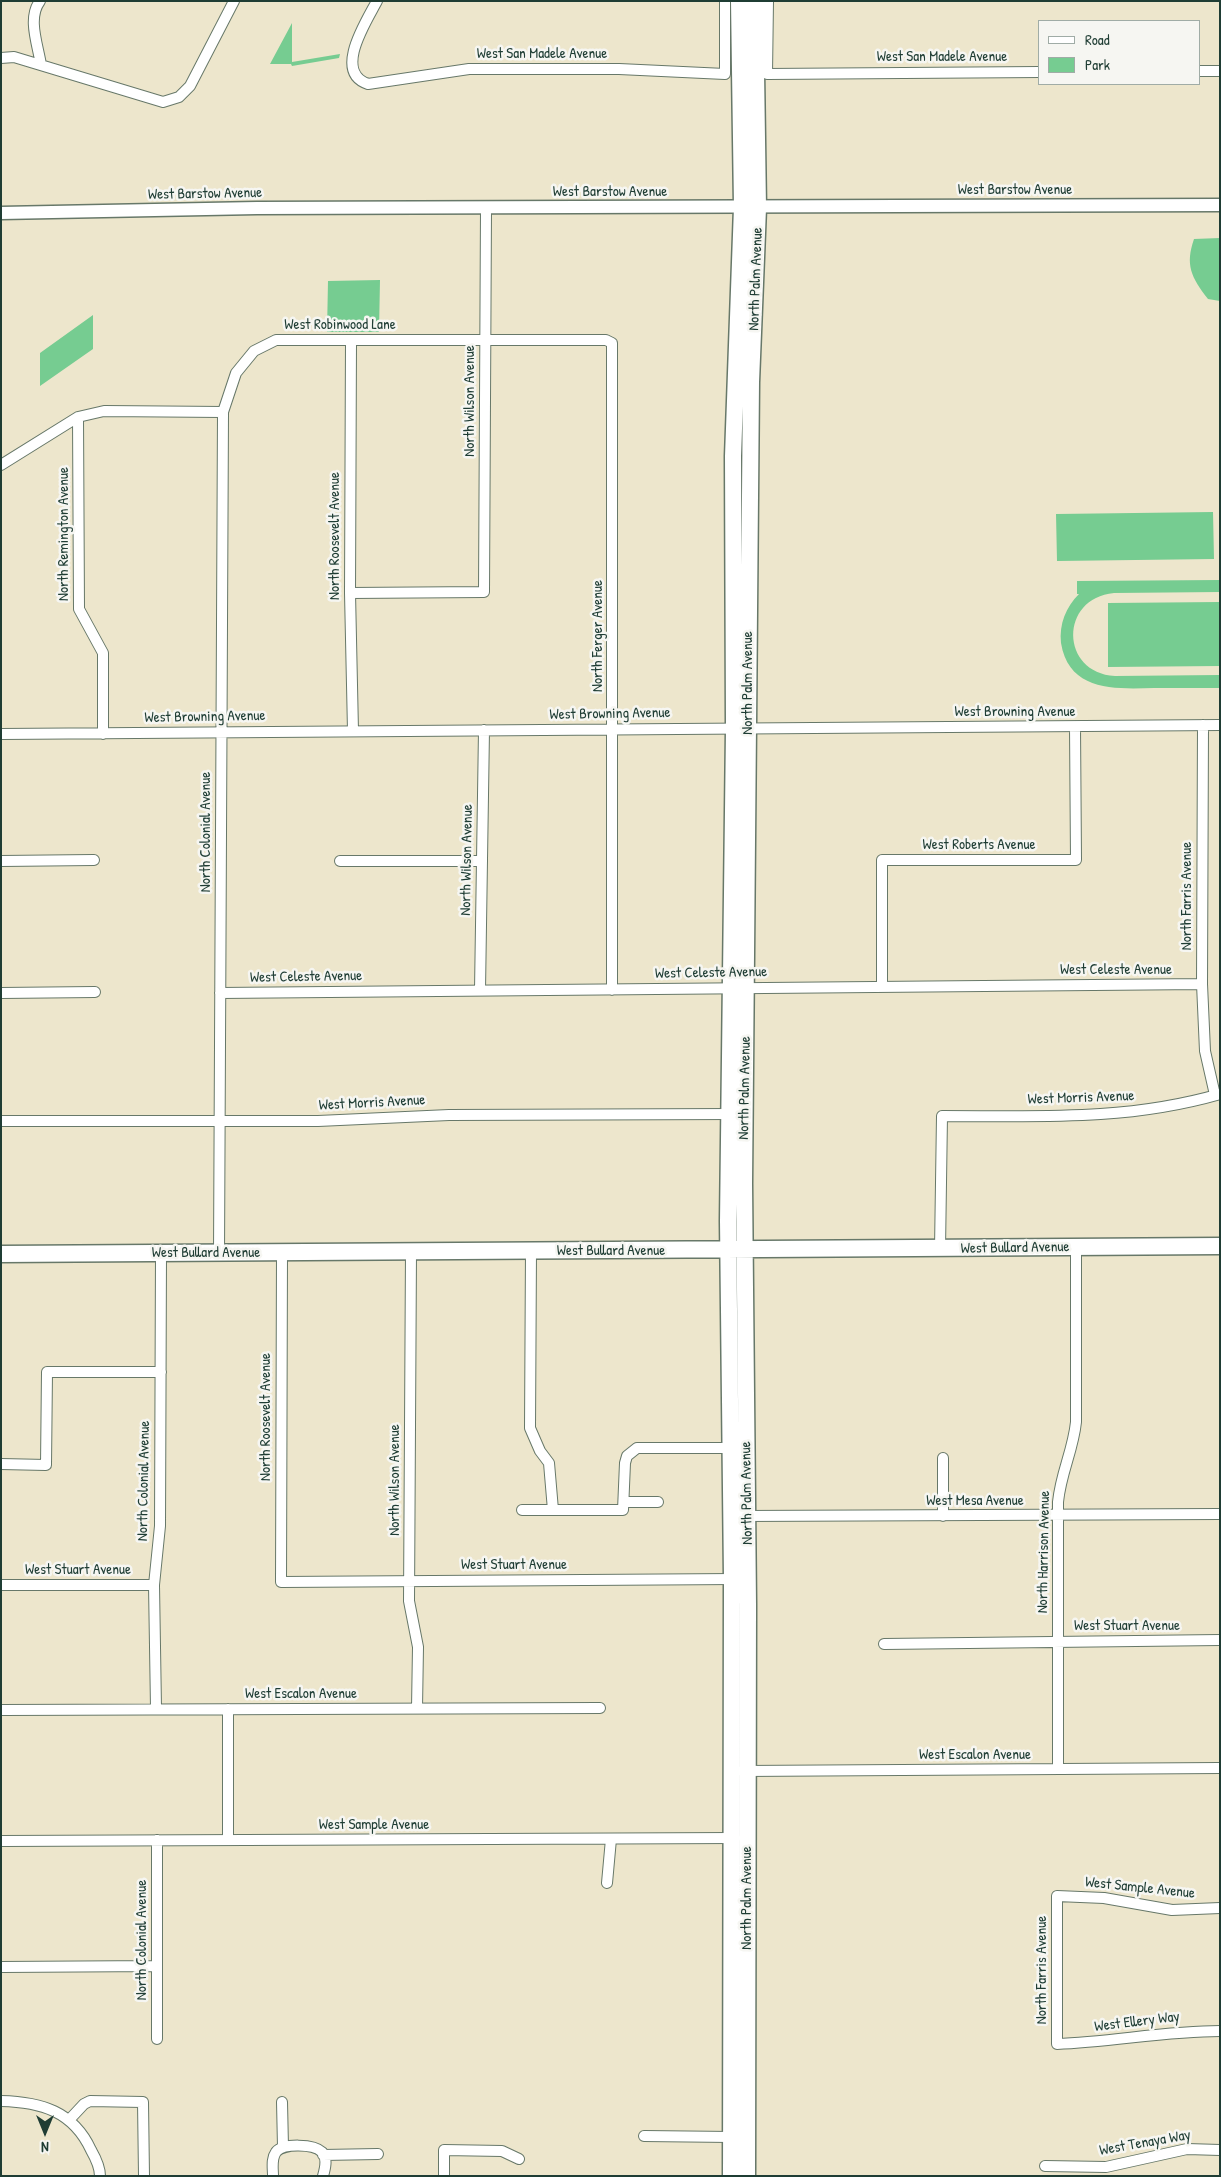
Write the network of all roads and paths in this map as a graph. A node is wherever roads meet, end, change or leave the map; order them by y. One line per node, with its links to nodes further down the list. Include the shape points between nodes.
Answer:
1 (40, 1): 9 (street, via 33,19)
2 (234, 1): 9 (street, via 190,86 179,97 164,102)
3 (377, 1): 4 (street, West San Madele Avenue, via 352,56 352,71 361,81 375,84 469,70 620,69 725,74)
4 (725, 1)
5 (739, 1): 14 (main road, North Palm Avenue)
6 (755, 1): 15 (main road, North Palm Avenue)
7 (768, 1): 12 (street, West San Madele Avenue, via 767,74)
8 (1, 58): 9 (street, via 14,57)
9 (41, 65)
10 (1201, 71): 11 (street)
11 (1220, 71)
12 (1038, 72)
13 (1220, 204): 15 (street, West Barstow Avenue)
14 (742, 207): 15 (street, West Barstow Avenue); 16 (street, West Barstow Avenue); 29 (main road, North Palm Avenue, via 733,456)
15 (758, 208): 29 (main road, North Palm Avenue)
16 (486, 209): 17 (street, West Barstow Avenue, via 257,208); 18 (street, North Wilson Avenue)
17 (1, 213)
18 (485, 340): 19 (street, West Robinwood Lane); 20 (street, West Robinwood Lane, via 606,340); 24 (street, North Wilson Avenue, via 484,592)
19 (351, 341): 21 (street, West Robinwood Lane, via 276,340 254,351 236,373); 24 (street, North Roosevelt Avenue)
20 (612, 343): 28 (street, North Ferger Avenue)
21 (223, 412): 22 (street, via 104,410); 32 (street, North Colonial Avenue)
22 (78, 418): 23 (street); 34 (street, North Remington Avenue, via 79,609 103,653)
23 (1, 465)
24 (350, 593): 31 (street, North Roosevelt Avenue)
25 (1203, 725): 26 (street, West Browning Avenue); 27 (street, West Browning Avenue); 39 (street, North Farris Avenue)
26 (1220, 725)
27 (1075, 727): 29 (street, West Browning Avenue); 40 (street, West Roberts Avenue, via 1076,860 882,860)
28 (613, 728): 29 (street, West Browning Avenue); 30 (street, West Browning Avenue); 43 (street, North Ferger Avenue)
29 (741, 729): 41 (main road, North Palm Avenue)
30 (484, 730): 31 (street, West Browning Avenue); 38 (street, North Wilson Avenue)
31 (352, 731): 32 (street, West Browning Avenue)
32 (222, 732): 34 (street, West Browning Avenue); 46 (street, North Colonial Avenue)
33 (1, 734): 34 (street, West Browning Avenue)
34 (103, 734)
35 (94, 860): 36 (street)
36 (1, 861)
37 (340, 861): 38 (street)
38 (482, 861): 42 (street, North Wilson Avenue)
39 (1202, 984): 40 (street, West Celeste Avenue); 47 (street, North Farris Avenue, via 1205,1051)
40 (882, 986): 41 (street, West Celeste Avenue)
41 (738, 988): 43 (street, West Celeste Avenue); 48 (main road, North Palm Avenue)
42 (480, 990): 43 (street, West Celeste Avenue); 46 (street, West Celeste Avenue)
43 (612, 990)
44 (95, 992): 45 (street)
45 (1, 993)
46 (220, 993): 50 (street, North Colonial Avenue)
47 (1217, 1094): 53 (street, West Morris Avenue, via 1173,1106 1127,1113 942,1116)
48 (737, 1114): 50 (street, West Morris Avenue, via 449,1115 318,1121); 55 (main road, North Palm Avenue)
49 (1, 1121): 50 (street, West Morris Avenue)
50 (220, 1121): 57 (street, North Colonial Avenue)
51 (1220, 1246): 52 (main road, West Bullard Avenue)
52 (1076, 1248): 53 (main road, West Bullard Avenue); 72 (street, North Harrison Avenue, via 1076,1422 1072,1449 1060,1484)
53 (940, 1249): 55 (main road, West Bullard Avenue)
54 (531, 1251): 55 (main road, West Bullard Avenue); 56 (main road, West Bullard Avenue); 70 (street, via 530,1428 549,1463)
55 (736, 1251): 61 (main road, North Palm Avenue); 64 (main road, North Palm Avenue)
56 (411, 1252): 58 (main road, West Bullard Avenue); 77 (street, North Wilson Avenue)
57 (219, 1253): 58 (main road, West Bullard Avenue); 60 (main road, West Bullard Avenue)
58 (282, 1253): 78 (street, North Roosevelt Avenue)
59 (1, 1254): 60 (main road, West Bullard Avenue)
60 (161, 1254): 62 (street, North Colonial Avenue)
61 (729, 1368): 63 (main road, North Palm Avenue); 64 (main road, via 737,1375 738,1423)
62 (161, 1372): 66 (street, via 47,1372 46,1465); 80 (street, North Colonial Avenue, via 160,1526)
63 (729, 1448): 67 (street, via 647,1448 632,1451 626,1463); 73 (main road, North Palm Avenue)
64 (746, 1457): 74 (main road, North Palm Avenue)
65 (943, 1458): 75 (street)
66 (1, 1464)
67 (624, 1502): 68 (street); 70 (street, via 623,1510)
68 (658, 1502)
69 (522, 1510): 70 (street)
70 (553, 1510)
71 (1220, 1514): 72 (street, West Mesa Avenue)
72 (1058, 1515): 75 (street, West Mesa Avenue); 82 (street, North Harrison Avenue)
73 (731, 1516): 74 (street, West Mesa Avenue); 76 (main road, North Palm Avenue)
74 (748, 1516): 75 (street, West Mesa Avenue); 76 (main road, North Palm Avenue)
75 (943, 1516)
76 (740, 1579): 77 (street, West Stuart Avenue); 91 (main road, North Palm Avenue); 92 (main road, North Palm Avenue)
77 (409, 1581): 78 (street, West Stuart Avenue); 85 (street, North Wilson Avenue, via 418,1647)
78 (281, 1582)
79 (1, 1585): 80 (street, West Stuart Avenue)
80 (154, 1585): 84 (street, North Colonial Avenue)
81 (1220, 1640): 82 (street, West Stuart Avenue)
82 (1058, 1642): 83 (street, West Stuart Avenue); 90 (street, North Harrison Avenue)
83 (884, 1644)
84 (156, 1708): 87 (street, West Escalon Avenue); 88 (street, West Escalon Avenue)
85 (417, 1708): 86 (street, West Escalon Avenue); 87 (street, West Escalon Avenue)
86 (600, 1708)
87 (228, 1709): 95 (street)
88 (1, 1710)
89 (1220, 1768): 90 (street, West Escalon Avenue)
90 (1058, 1769): 91 (street, West Escalon Avenue)
91 (748, 1771): 92 (street, West Escalon Avenue); 93 (main road, North Palm Avenue)
92 (731, 1772): 93 (main road, North Palm Avenue)
93 (739, 1838): 96 (street, West Sample Avenue); 110 (main road, North Palm Avenue); 123 (main road, North Palm Avenue)
94 (157, 1840): 95 (street, West Sample Avenue); 97 (street, West Sample Avenue); 101 (street, North Colonial Avenue)
95 (228, 1840): 96 (street, West Sample Avenue)
96 (611, 1840): 98 (street)
97 (1, 1841)
98 (607, 1883)
99 (1057, 1896): 100 (street, West Sample Avenue, via 1104,1898 1172,1910); 105 (street, North Farris Avenue)
100 (1220, 1908)
101 (157, 1966): 102 (street); 104 (street, North Colonial Avenue)
102 (1, 1967)
103 (1220, 2031): 105 (street, West Ellery Way, via 1179,2031 1102,2042)
104 (157, 2039)
105 (1057, 2044)
106 (1, 2101): 108 (street, via 28,2102)
107 (282, 2102): 111 (street)
108 (69, 2120): 117 (street, via 84,2133); 118 (street, via 90,2101 143,2102)
109 (644, 2136): 110 (street)
110 (731, 2137): 122 (main road, North Palm Avenue)
111 (283, 2147): 114 (street, via 313,2147); 119 (street, via 273,2161)
112 (1220, 2150): 116 (street, West Tenaya Way, via 1187,2149 1106,2167)
113 (378, 2154): 114 (street)
114 (323, 2155): 120 (street)
115 (519, 2158): 121 (street, via 502,2151 444,2150)
116 (1045, 2166)
117 (100, 2176)
118 (144, 2176)
119 (273, 2176)
120 (323, 2176)
121 (444, 2176)
122 (731, 2176)
123 (747, 2176)

